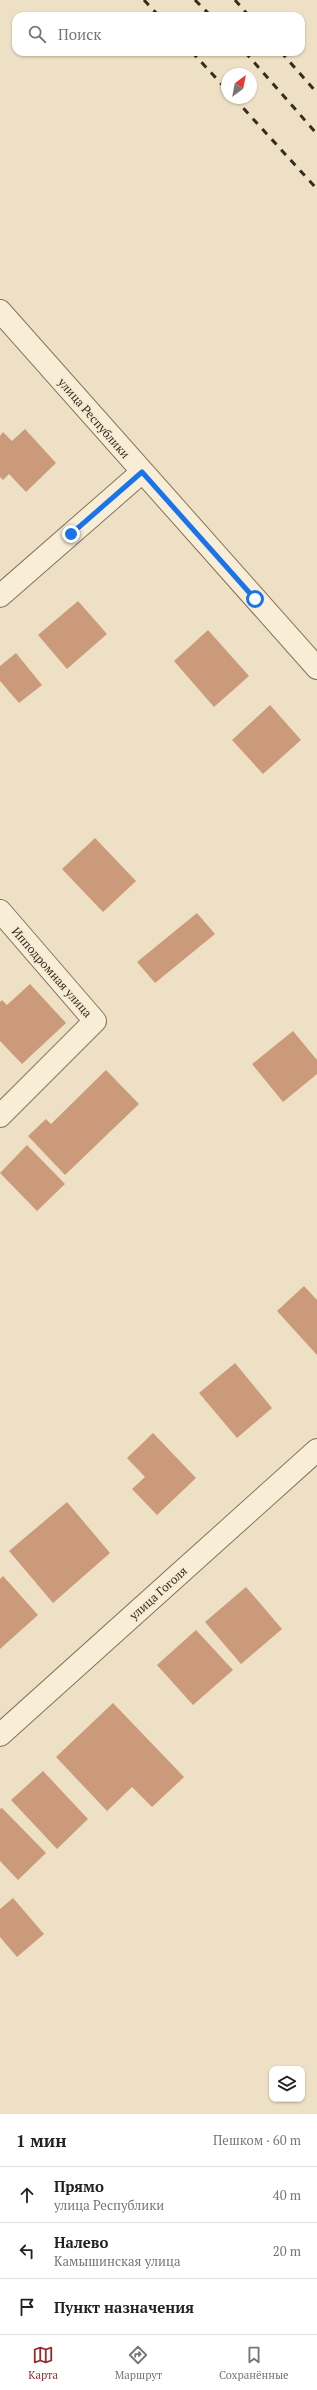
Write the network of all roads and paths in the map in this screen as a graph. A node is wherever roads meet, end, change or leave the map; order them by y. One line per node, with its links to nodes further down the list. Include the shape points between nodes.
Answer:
1 (0, 311): 2 (street, улица Республики)
2 (142, 472): 3 (street); 4 (street, улица Республики)
3 (0, 596)
4 (317, 668)
5 (0, 911): 6 (street, Ипподромная улица, via 95,1021)
6 (0, 1116)
7 (317, 1450): 8 (street, улица Гоголя)
8 (0, 1735)

